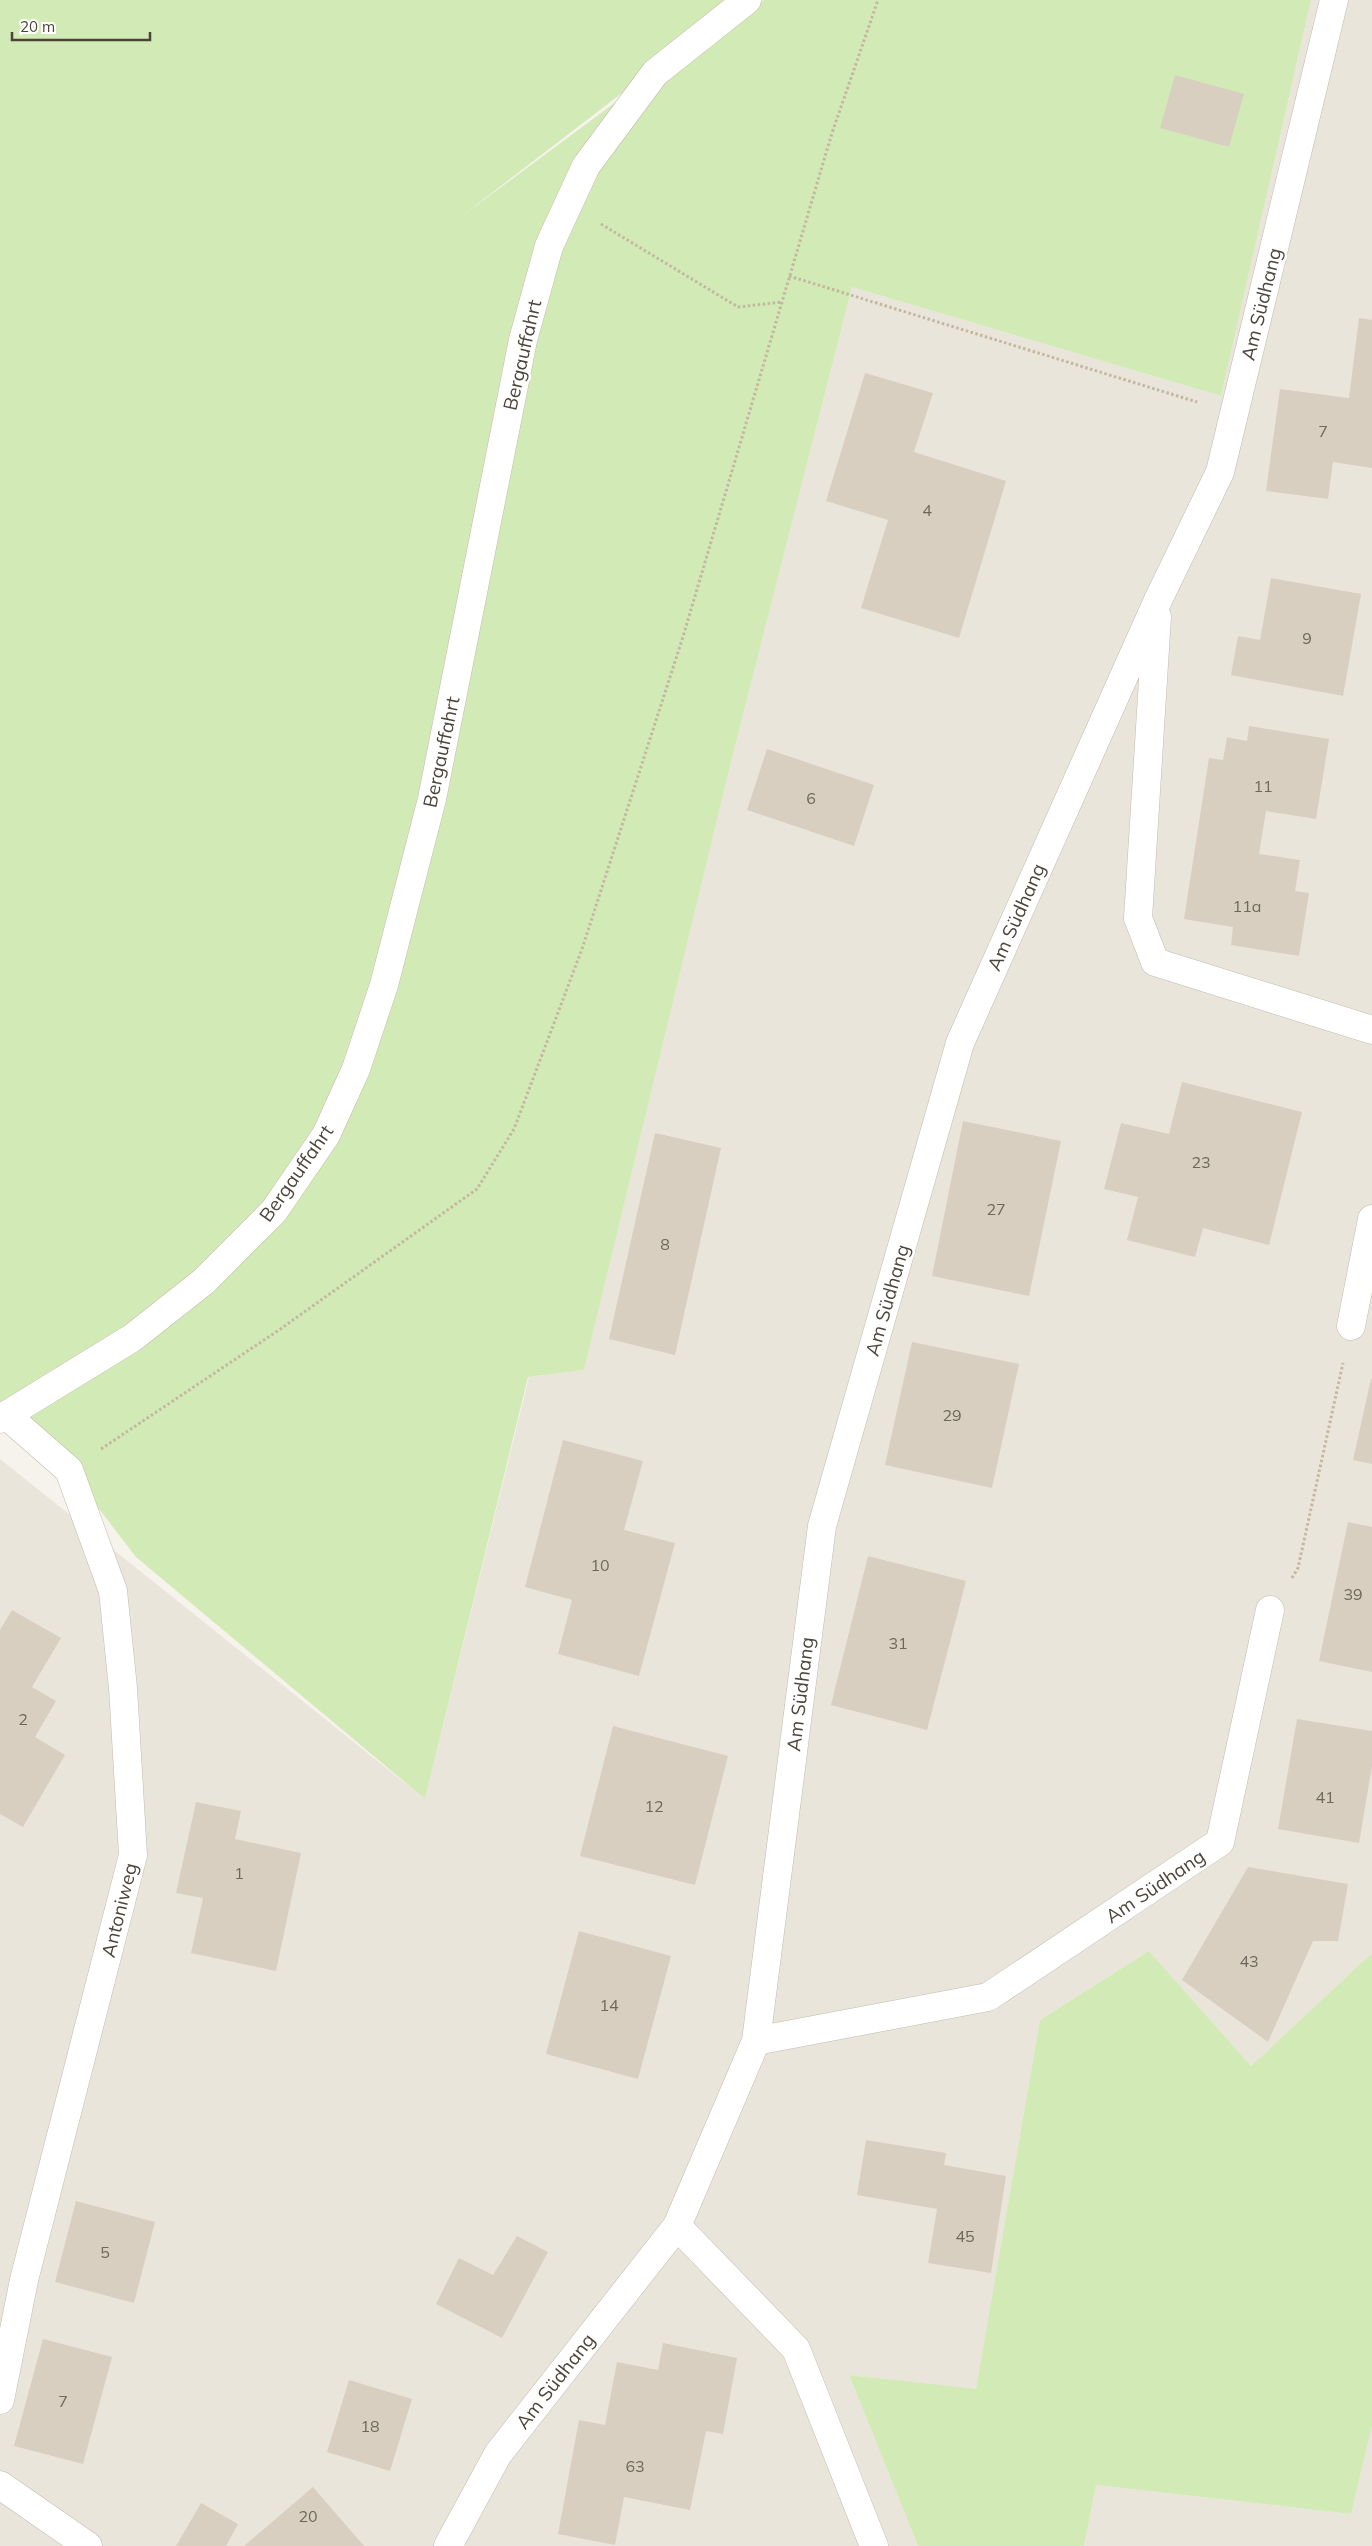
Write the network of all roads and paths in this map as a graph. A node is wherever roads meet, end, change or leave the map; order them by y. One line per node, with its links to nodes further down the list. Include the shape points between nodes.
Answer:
1 (747, 0): 4 (street, Bergauffahrt, via 655,73 586,166)
2 (878, 0): 5 (path, via 832,133)
3 (1334, 0): 7 (street, Am Südhang)
4 (568, 205): 6 (path, via 738,307); 12 (street, Bergauffahrt, via 549,246 523,340 432,799 384,985 356,1069 326,1134 274,1211 203,1282 132,1338)
5 (789, 276): 6 (path); 7 (path)
6 (782, 302): 13 (path, via 682,640 604,883 514,1129 477,1189 279,1330)
7 (1235, 413): 8 (street, Am Südhang, via 1220,472)
8 (1158, 598): 9 (street, Am Südhang, via 1138,918 1155,962); 15 (street, Am Südhang, via 960,1043 822,1526)
9 (1372, 1030)
10 (1372, 1219): 11 (street)
11 (1351, 1326): 14 (path, via 1298,1568)
12 (3, 1417): 13 (street, Antoniweg)
13 (69, 1470): 17 (street, Antoniweg, via 113,1591 123,1688 133,1856 26,2270)
14 (1270, 1610): 15 (street, Am Südhang, via 1220,1842 988,1998)
15 (756, 2041): 16 (street, Am Südhang)
16 (677, 2226): 20 (street, Am Südhang, via 498,2454); 21 (street, via 796,2349)
17 (0, 2400)
18 (0, 2485): 19 (street)
19 (88, 2546)
20 (448, 2546)
21 (874, 2546)

